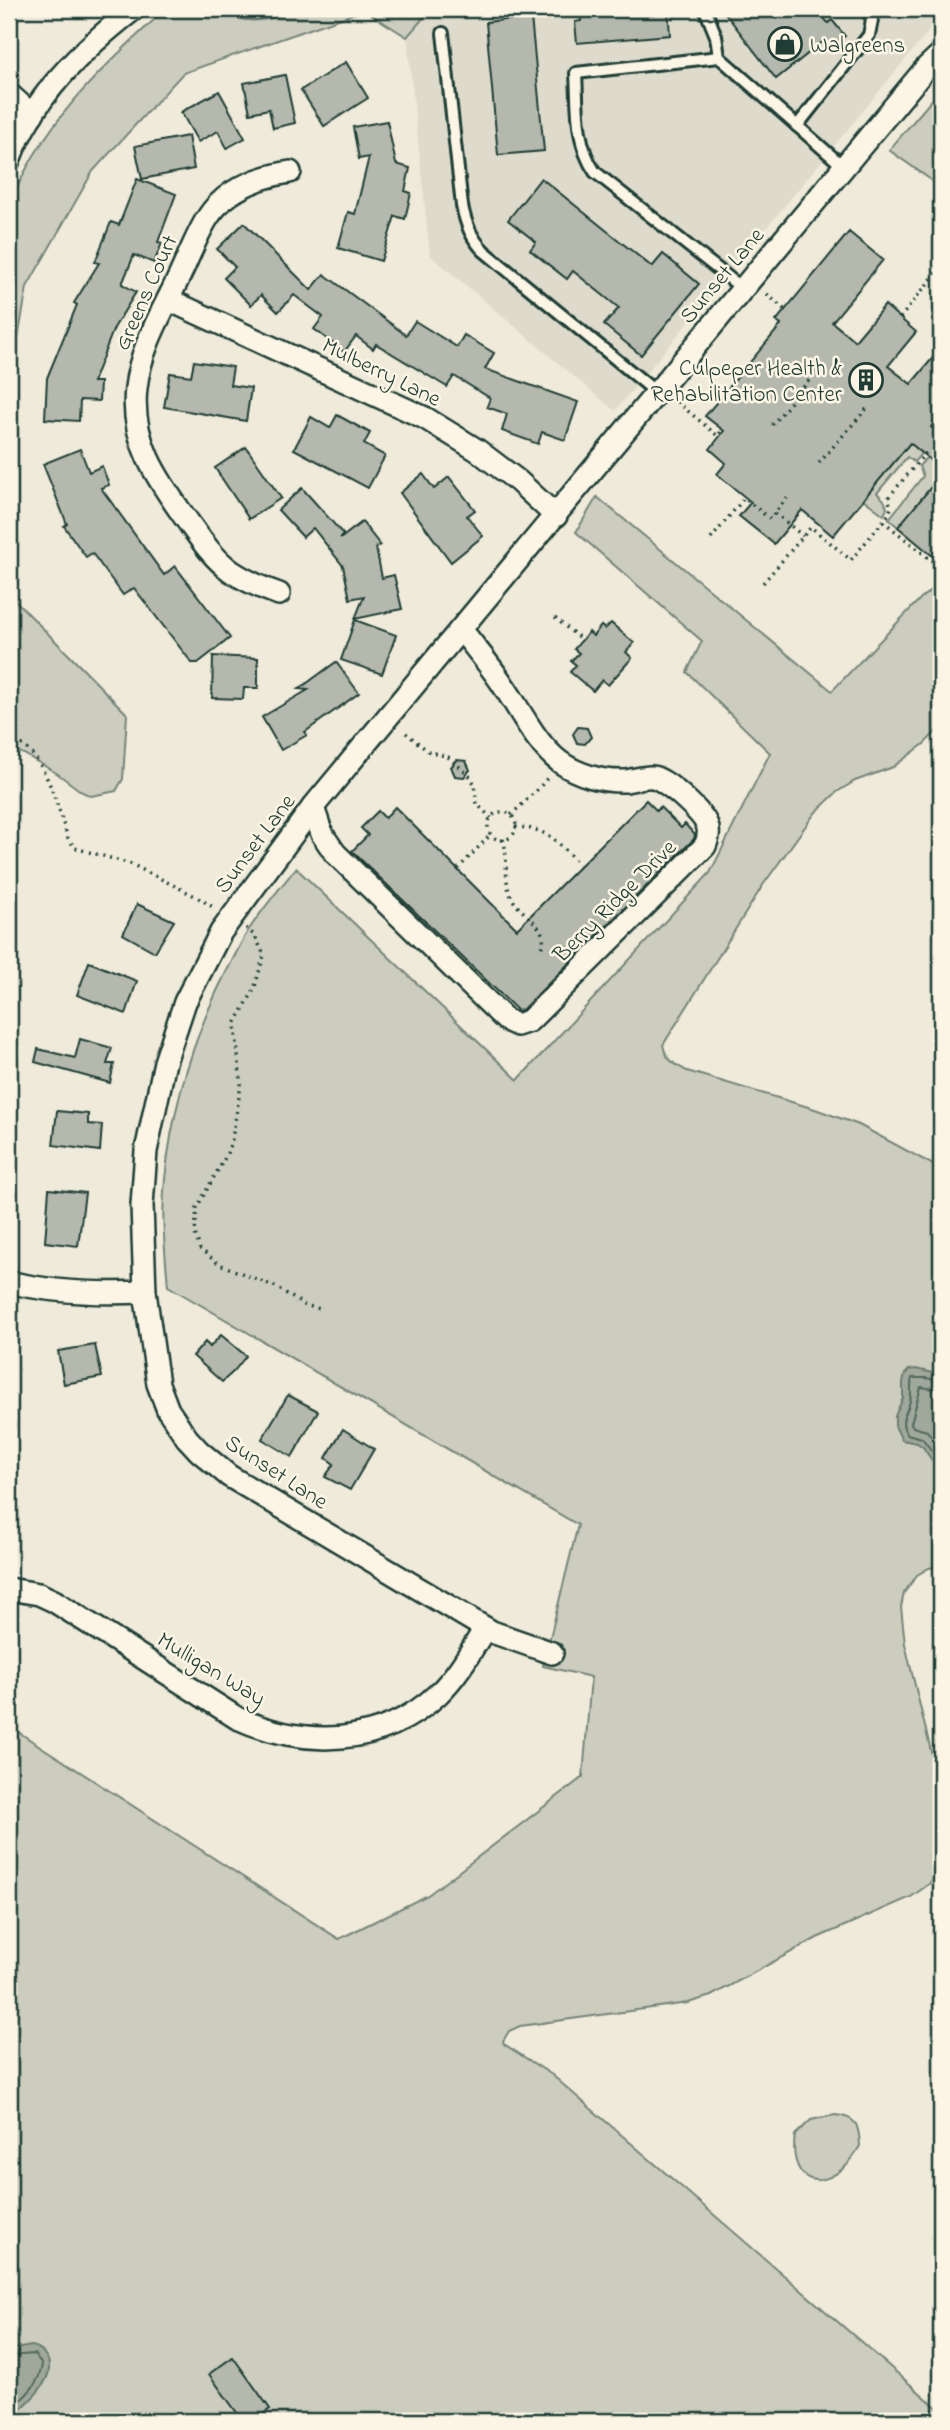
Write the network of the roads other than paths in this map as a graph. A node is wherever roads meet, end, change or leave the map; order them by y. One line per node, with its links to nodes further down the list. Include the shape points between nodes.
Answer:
1 (134, 9): 8 (street, via 78,56)
2 (705, 9): 6 (lane)
3 (867, 9): 9 (lane, via 872,20 869,35)
4 (443, 33): 15 (lane, via 462,206 472,236 484,251)
5 (941, 54): 11 (street, Sunset Lane)
6 (719, 57): 9 (lane); 13 (lane, via 576,73 581,146 595,172)
7 (9, 94): 8 (street)
8 (32, 115): 10 (street)
9 (797, 126): 11 (lane)
10 (9, 160)
11 (845, 168): 13 (street, Sunset Lane)
12 (290, 173): 14 (street, Greens Court, via 256,180 226,197 208,216)
13 (743, 289): 15 (street, Sunset Lane)
14 (169, 300): 16 (street, Mulberry Lane, via 425,418 477,450); 17 (street, Greens Court, via 142,356 135,388 145,455 207,549 229,570)
15 (657, 393): 16 (street, Sunset Lane)
16 (556, 516): 18 (street, Sunset Lane)
17 (279, 594)
18 (461, 629): 19 (street, Sunset Lane); 19 (street, Berry Ridge Drive, via 543,745 560,761 596,778 662,780 707,824 705,846 530,1021 517,1025 506,1020 335,853 322,834)
19 (313, 807): 21 (street, Sunset Lane, via 221,932 184,1002 165,1062 146,1151 142,1205)
20 (9, 1282): 21 (street, via 61,1291)
21 (145, 1292): 23 (street, Sunset Lane, via 162,1397 178,1427 199,1451 253,1492)
22 (9, 1589): 23 (street, Mulligan Way, via 38,1594 62,1605 237,1717 299,1737 350,1736 411,1714 447,1684)
23 (485, 1628): 24 (street, Sunset Lane)
24 (552, 1653)

